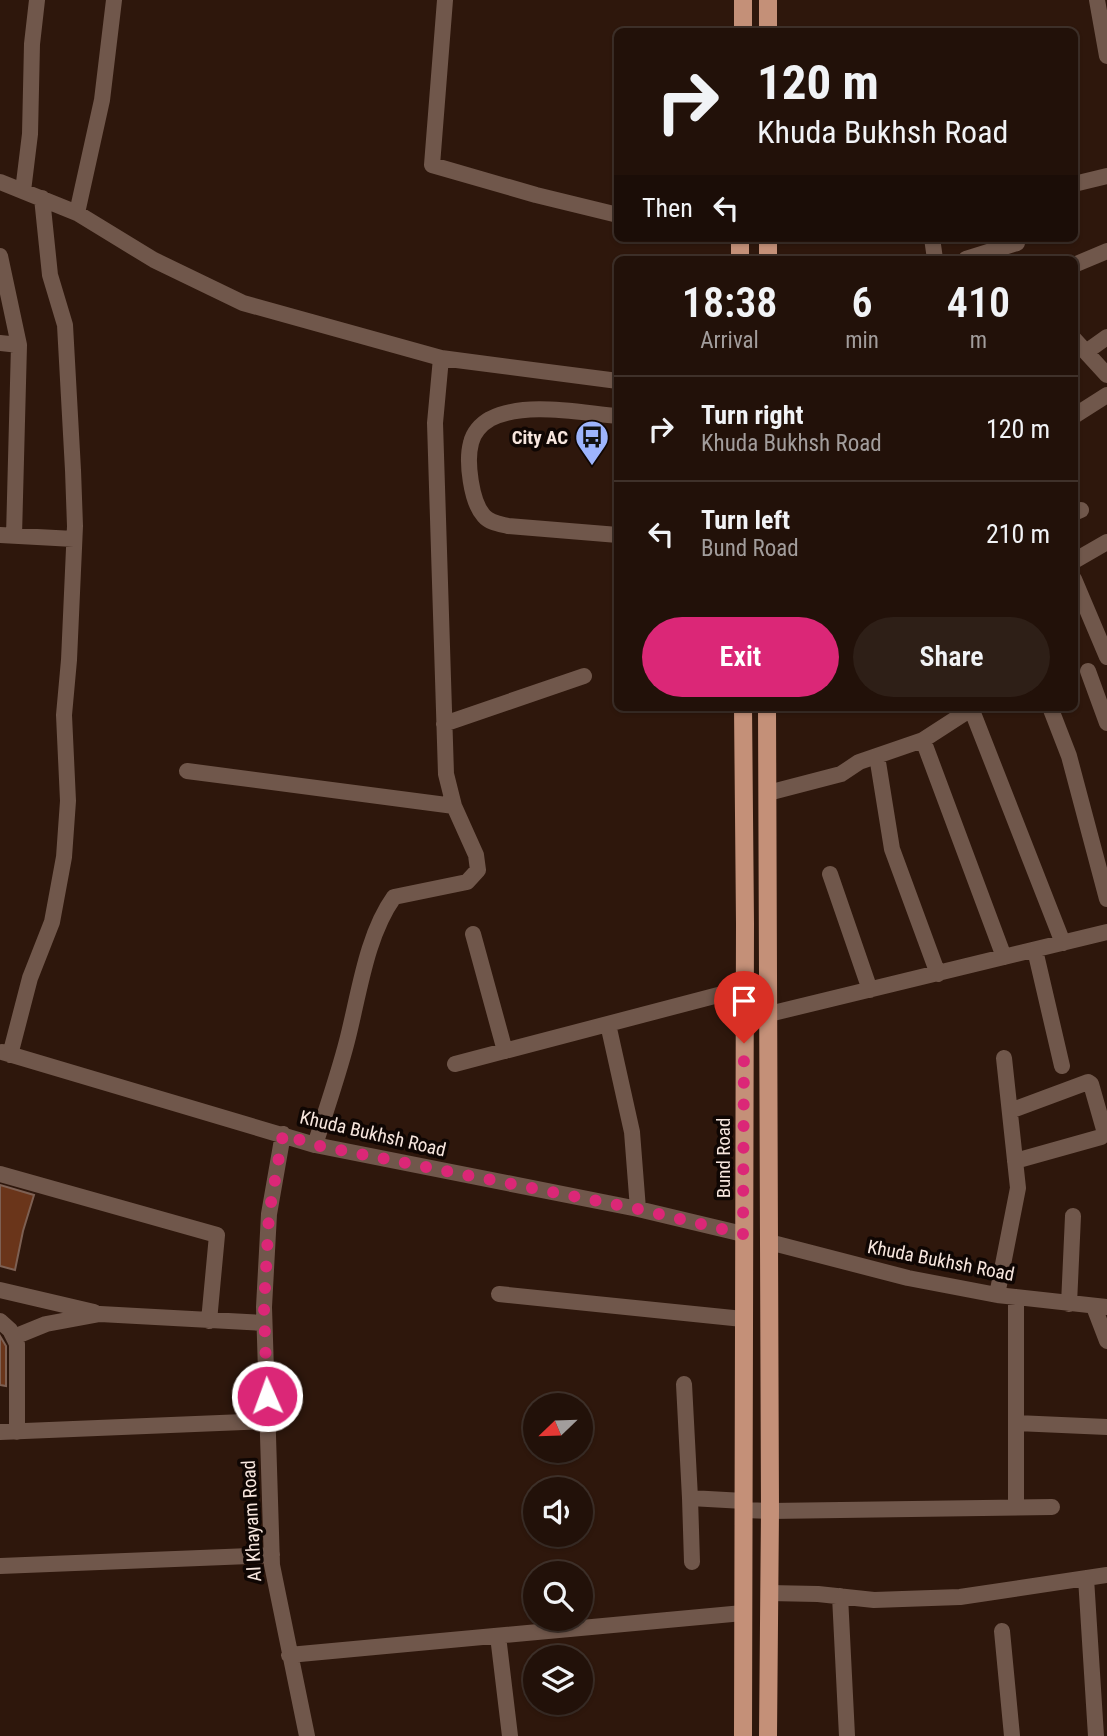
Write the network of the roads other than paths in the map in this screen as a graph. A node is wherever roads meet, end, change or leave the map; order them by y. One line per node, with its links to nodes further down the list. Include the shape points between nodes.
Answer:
1 (37, 0): 13 (street)
2 (114, 0): 15 (street, via 102,100)
3 (444, 0): 16 (street, via 432,164)
4 (743, 0): 7 (main road)
5 (768, 0): 8 (main road)
6 (1097, 0): 9 (street)
7 (743, 28)
8 (768, 28)
9 (1107, 56)
10 (1107, 176): 12 (street)
11 (0, 182): 13 (street)
12 (1078, 183)
13 (23, 191): 14 (street)
14 (42, 198): 15 (street); 35 (street, via 50,275 65,325)
15 (77, 213): 27 (street, via 155,260 243,303)
16 (614, 214)
17 (1013, 242): 20 (street)
18 (1107, 251): 21 (street)
19 (0, 256): 25 (street)
20 (974, 256)
21 (1078, 263)
22 (1107, 337): 26 (street)
23 (1078, 343): 26 (street)
24 (0, 344): 25 (street)
25 (19, 345): 34 (street)
26 (1086, 352): 28 (street)
27 (441, 358): 29 (street); 49 (street, via 435,423)
28 (1107, 375)
29 (614, 380)
30 (1107, 395): 31 (street)
31 (1078, 413)
32 (614, 416): 33 (street, via 534,409 491,418 478,428 471,443 470,472 483,516 494,523)
33 (614, 535)
34 (7, 536): 35 (street)
35 (74, 540): 68 (street, via 64,716 68,801 64,857 52,922)
36 (1107, 542): 37 (street)
37 (1078, 559)
38 (1078, 588): 39 (street)
39 (1107, 657)
40 (1107, 665): 41 (street)
41 (1081, 673): 48 (street)
42 (584, 676): 49 (street)
43 (743, 711): 63 (main road, Bund Road)
44 (768, 711): 53 (main road)
45 (968, 711): 50 (street)
46 (974, 711): 59 (street)
47 (1052, 711): 56 (street, via 1069,756)
48 (1107, 723)
49 (444, 724): 54 (street, via 446,774)
50 (923, 740): 51 (street); 61 (street)
51 (877, 756): 53 (street, via 841,774); 62 (street, via 892,849)
52 (187, 771): 54 (street)
53 (768, 793): 65 (main road)
54 (454, 806): 74 (street, via 478,870 467,882 394,897 385,909)
55 (830, 874): 64 (street)
56 (1107, 899)
57 (1107, 932): 59 (street)
58 (473, 934): 67 (street)
59 (1063, 943): 60 (street)
60 (1035, 950): 61 (street); 71 (street)
61 (1004, 957): 62 (street)
62 (938, 974): 64 (street)
63 (745, 988): 66 (street); 79 (main road, Bund Road)
64 (870, 990): 65 (street)
65 (769, 1014): 80 (main road)
66 (608, 1024): 67 (street); 77 (street, via 632,1132)
67 (505, 1051): 70 (street)
68 (5, 1053): 73 (street, Khuda Bukhsh Road)
69 (1004, 1058): 72 (street)
70 (455, 1064)
71 (1062, 1066)
72 (1010, 1111): 75 (street); 75 (street, via 1088,1082 1105,1133)
73 (283, 1134): 74 (street, Khuda Bukhsh Road); 91 (street, Al Khayam Road, via 269,1214)
74 (315, 1145): 77 (street, Khuda Bukhsh Road)
75 (1015, 1161): 83 (street, via 1018,1188)
76 (0, 1174): 90 (street, via 217,1235)
77 (638, 1209): 79 (street, Khuda Bukhsh Road)
78 (1073, 1216): 85 (street)
79 (743, 1234): 88 (main road, Bund Road)
80 (769, 1242): 83 (street, Khuda Bukhsh Road, via 908,1278); 103 (main road)
81 (0, 1290): 87 (street)
82 (499, 1294): 88 (street)
83 (998, 1295): 84 (street, Khuda Bukhsh Road)
84 (1016, 1297): 85 (street, Khuda Bukhsh Road); 96 (street)
85 (1069, 1304): 86 (street, Khuda Bukhsh Road)
86 (1101, 1307): 93 (street)
87 (100, 1314): 90 (street); 92 (street)
88 (743, 1319): 100 (main road, Bund Road)
89 (0, 1321): 92 (street)
90 (209, 1321): 91 (street)
91 (264, 1323): 95 (street, Al Khayam Road)
92 (14, 1337): 98 (street)
93 (1107, 1341)
94 (684, 1384): 99 (street)
95 (268, 1421): 98 (street); 104 (street, Al Khayam Road)
96 (1016, 1423): 97 (street); 101 (street)
97 (1107, 1427)
98 (8, 1432)
99 (690, 1499): 100 (street); 105 (street)
100 (744, 1505): 103 (street); 111 (main road, Bund Road)
101 (1016, 1507): 102 (street); 103 (street)
102 (1052, 1507)
103 (770, 1511): 109 (main road)
104 (271, 1555): 106 (street); 114 (street, Al Khayam Road)
105 (692, 1562)
106 (0, 1566)
107 (1107, 1575): 108 (street)
108 (1086, 1578): 110 (street, via 960,1597 874,1600); 121 (street)
109 (769, 1593): 110 (street); 118 (main road)
110 (841, 1596): 119 (street)
111 (743, 1613): 113 (street); 117 (main road, Bund Road)
112 (1002, 1631): 120 (street)
113 (498, 1636): 114 (street); 116 (street)
114 (289, 1655): 115 (street, Al Khayam Road)
115 (307, 1736)
116 (510, 1736)
117 (743, 1736)
118 (768, 1736)
119 (847, 1736)
120 (1012, 1736)
121 (1096, 1736)

